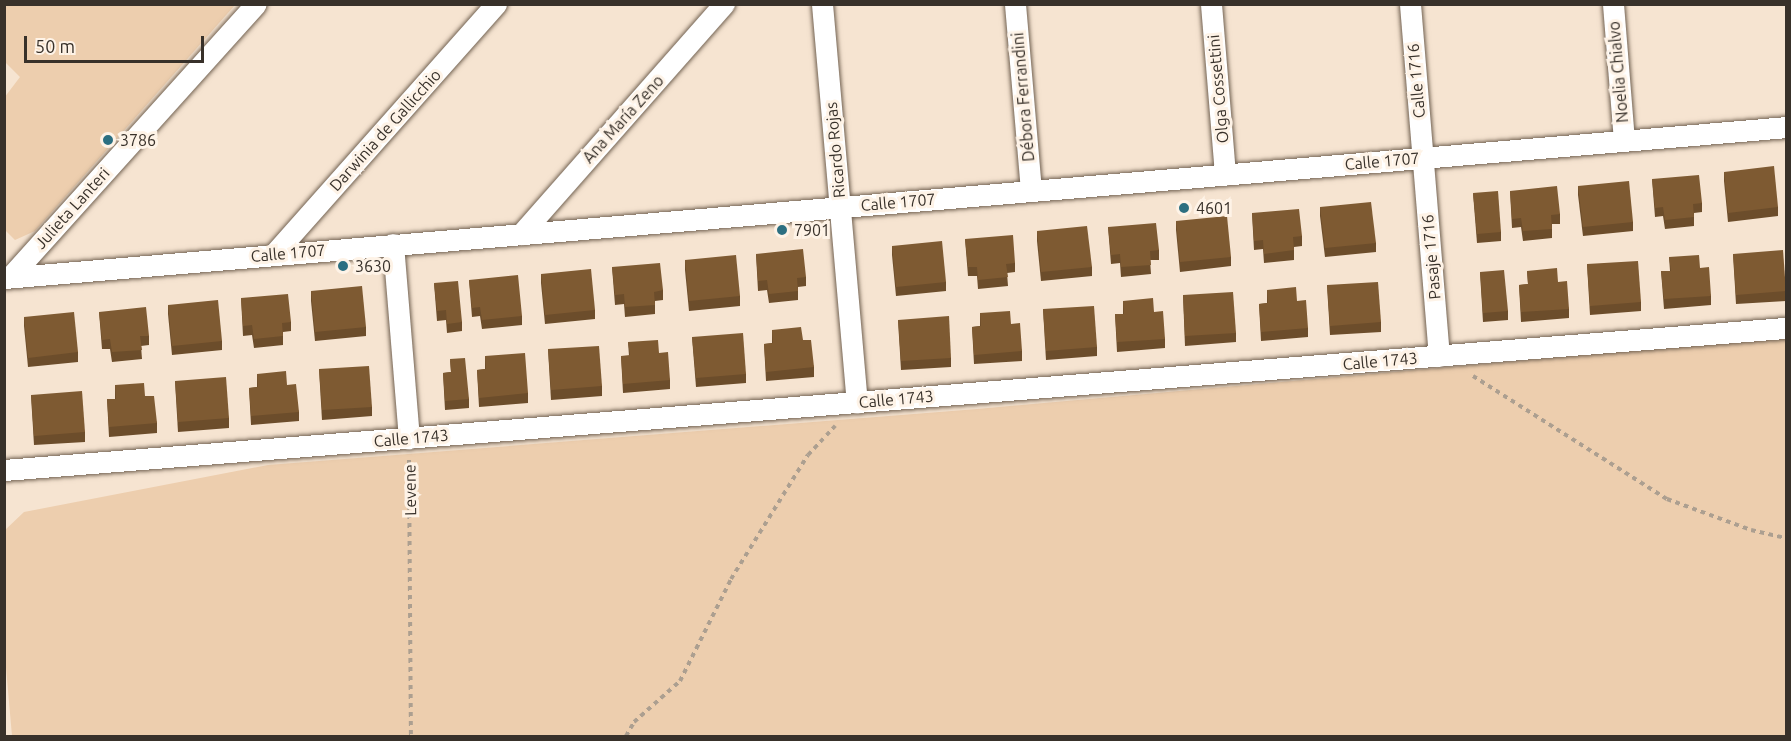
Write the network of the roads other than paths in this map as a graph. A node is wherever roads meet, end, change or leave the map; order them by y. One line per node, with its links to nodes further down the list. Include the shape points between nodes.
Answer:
1 (256, 4): 18 (street, Julieta Lanteri)
2 (496, 4): 17 (street, Darwinia de Gallicchio)
3 (724, 4): 15 (street, Ana María Zeno)
4 (822, 4): 14 (street, Ricardo Rojas)
5 (1015, 4): 13 (street, Débora Ferrandini)
6 (1211, 4): 12 (street, Olga Cossettini)
7 (1410, 4): 11 (street, Calle 1716)
8 (1613, 4): 10 (street, Noelia Chialvo)
9 (1786, 127): 10 (street, Calle 1707)
10 (1624, 140): 11 (street, Calle 1707)
11 (1423, 157): 12 (street, Calle 1707); 20 (street, Pasaje 1716)
12 (1225, 174): 13 (street, Calle 1707)
13 (1031, 190): 14 (street, Calle 1707)
14 (840, 207): 15 (street, Calle 1707); 21 (street, Ricardo Rojas)
15 (521, 234): 16 (street, Calle 1707)
16 (393, 244): 17 (street, Calle 1707); 22 (street)
17 (273, 255): 18 (street, Calle 1707)
18 (7, 278)
19 (1786, 328): 20 (street, Calle 1743)
20 (1439, 356): 21 (street, Calle 1743)
21 (857, 402): 22 (street, Calle 1743)
22 (409, 438): 23 (street, Calle 1743)
23 (4, 470)

